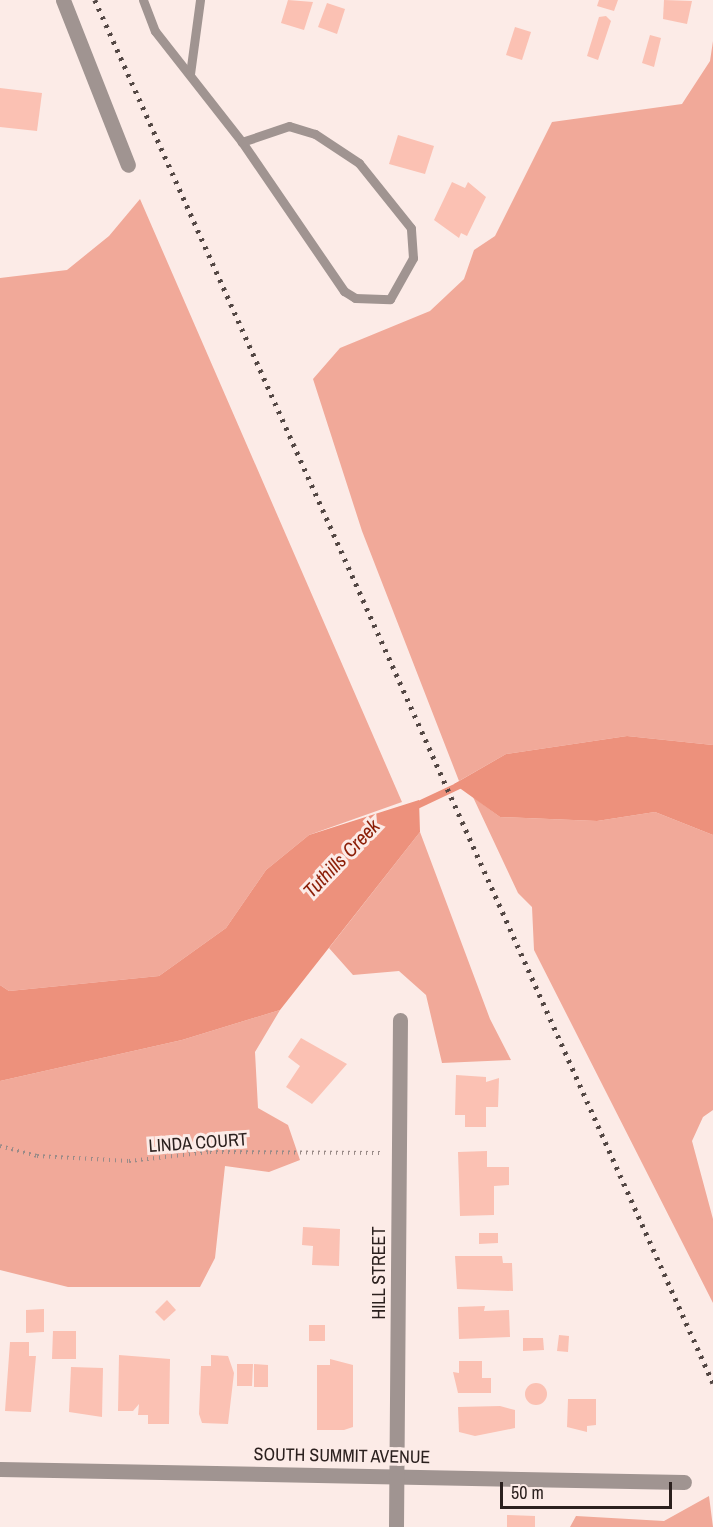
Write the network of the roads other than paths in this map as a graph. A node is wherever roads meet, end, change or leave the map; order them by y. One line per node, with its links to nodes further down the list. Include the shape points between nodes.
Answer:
1 (63, 0): 6 (street)
2 (143, 0): 4 (lane, via 155,31)
3 (200, 0): 4 (lane)
4 (190, 74): 5 (lane)
5 (242, 142): 5 (lane, via 344,291 355,298 390,299 414,258 411,228 359,163 315,134 289,126)
6 (128, 165)
7 (400, 1020): 9 (street, HILL STREET)
8 (0, 1469): 9 (street, SOUTH SUMMIT AVENUE)
9 (398, 1476): 10 (street, SOUTH SUMMIT AVENUE); 11 (street, HILL STREET)
10 (684, 1482)
11 (396, 1527)

